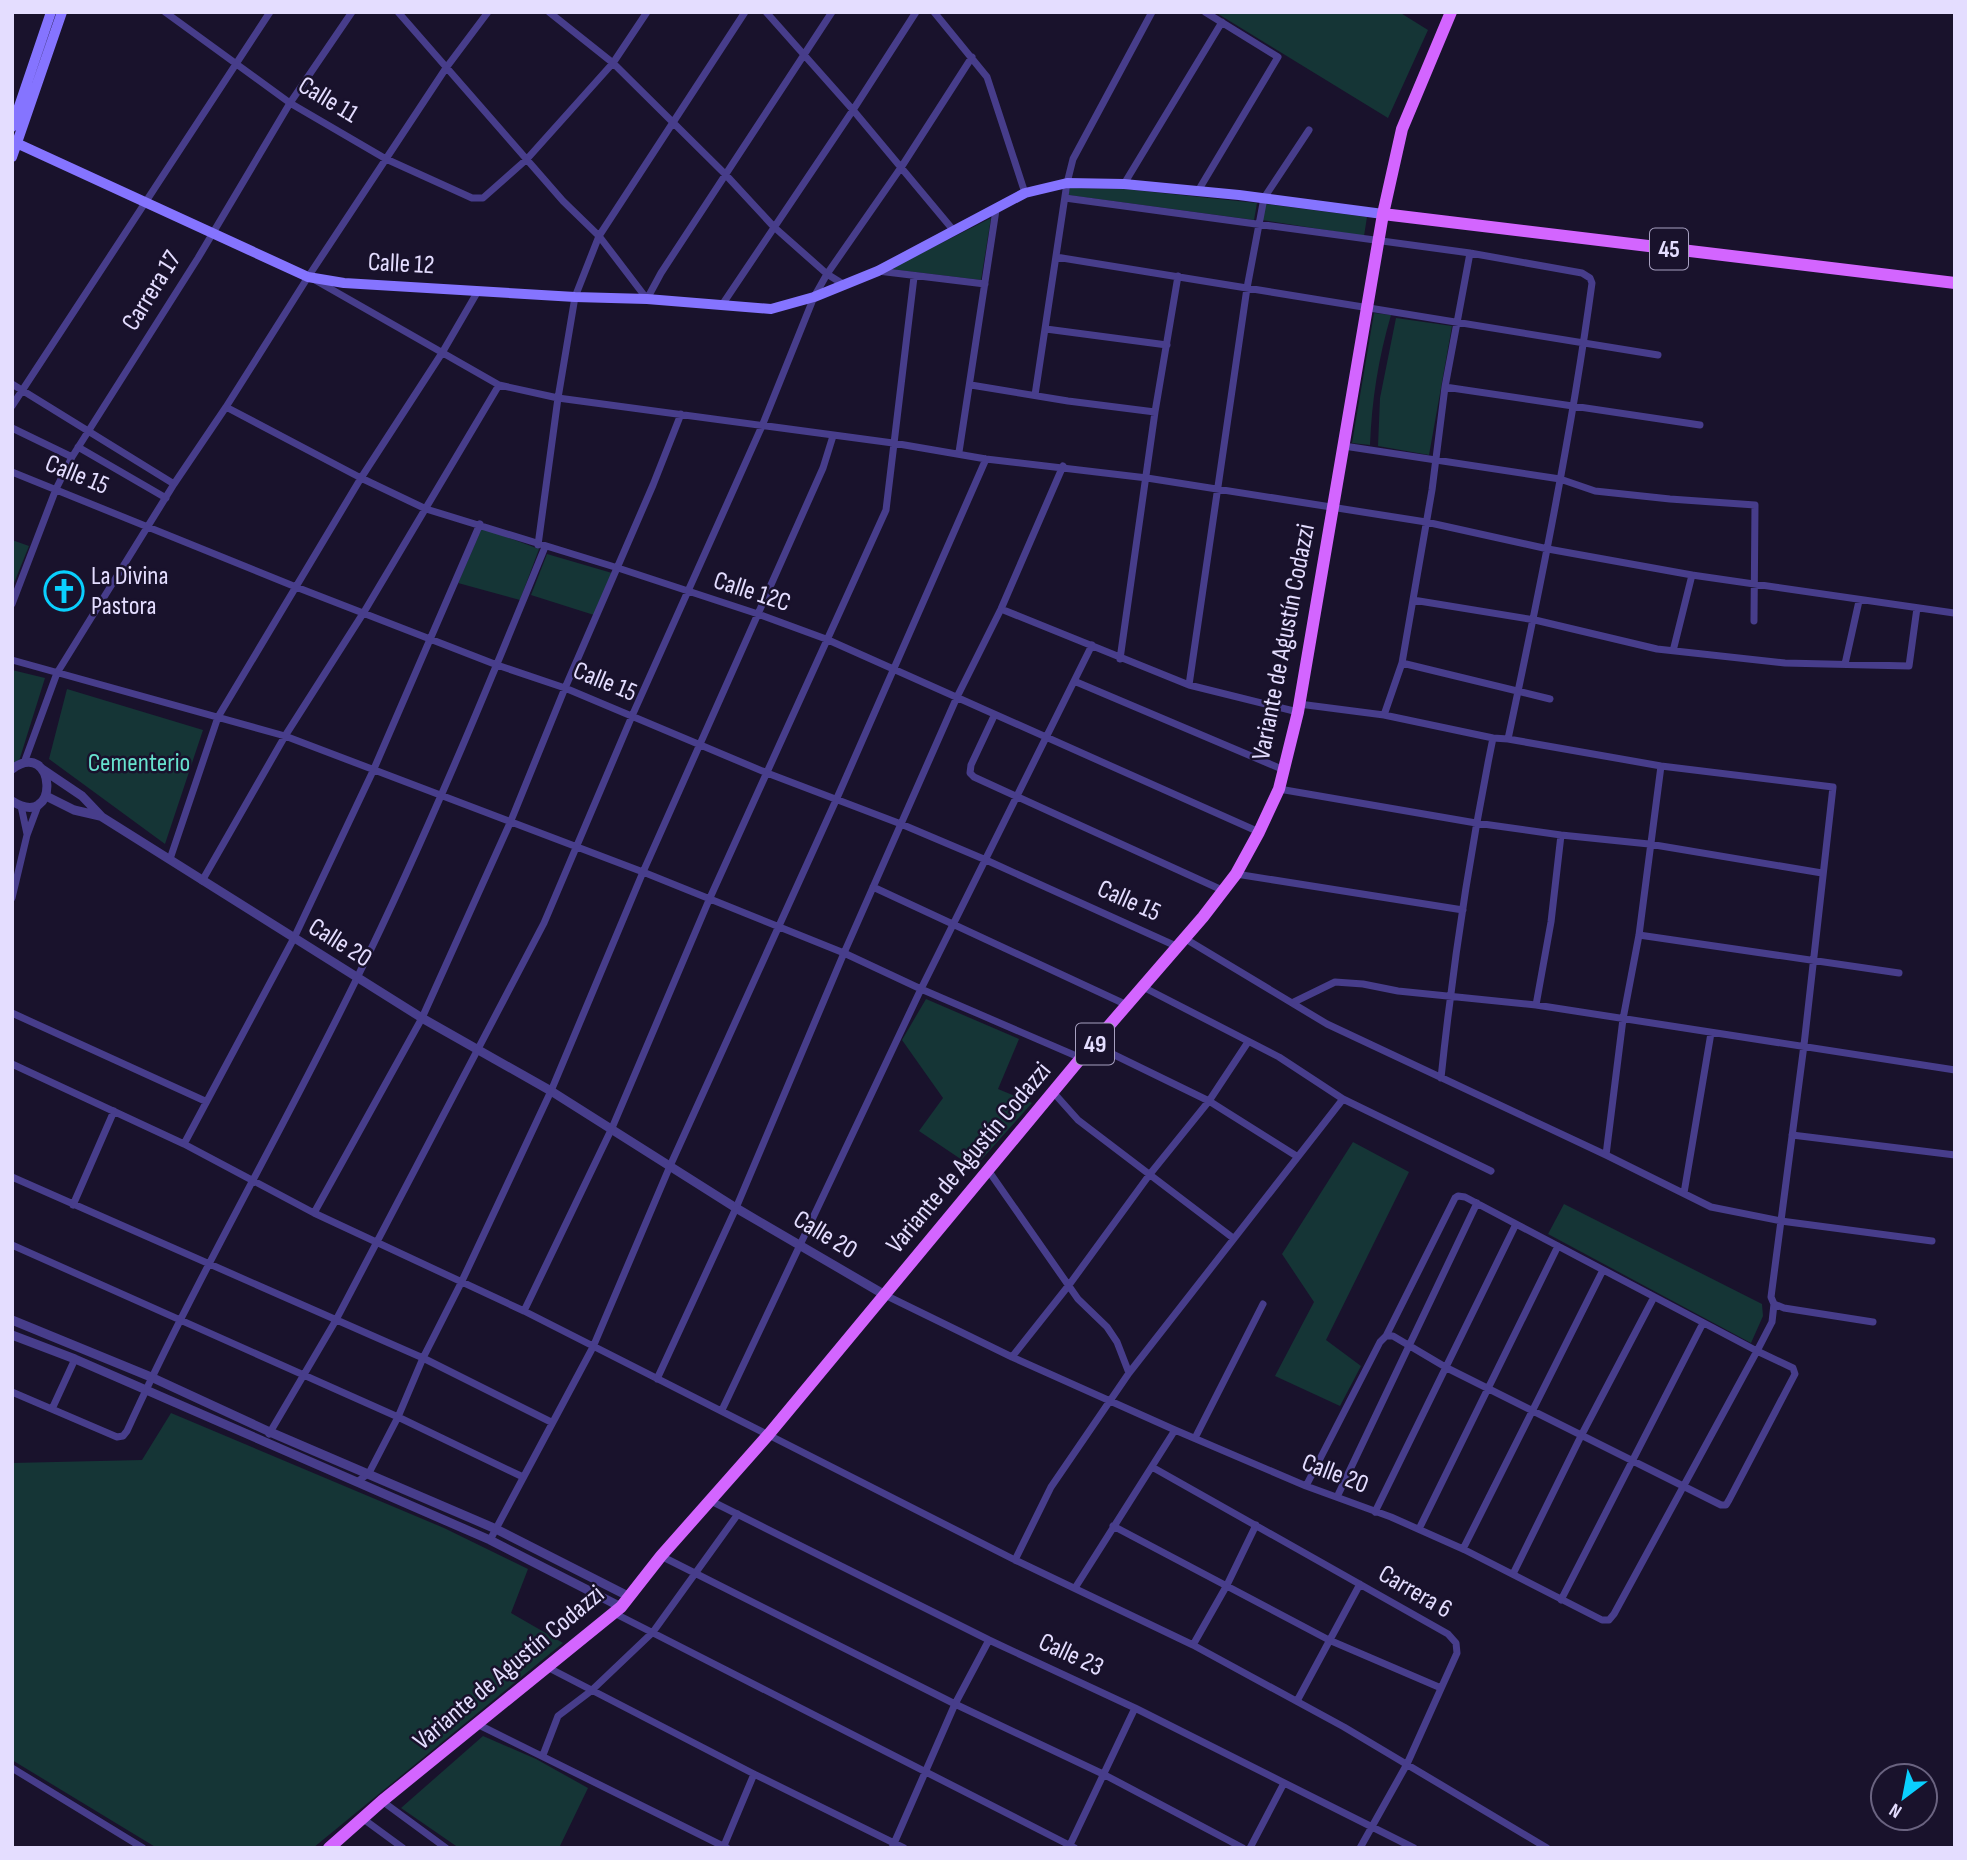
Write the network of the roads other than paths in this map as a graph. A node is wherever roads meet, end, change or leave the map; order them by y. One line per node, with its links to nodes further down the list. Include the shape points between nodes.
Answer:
1 (51, 12): 27 (main road)
2 (62, 12): 29 (main road)
3 (165, 12): 22 (street, Calle 11)
4 (270, 12): 22 (street)
5 (352, 12): 24 (street, Carrera 17)
6 (398, 12): 23 (street)
7 (488, 12): 23 (street)
8 (550, 12): 21 (street)
9 (648, 12): 21 (street)
10 (745, 12): 26 (street)
11 (766, 12): 19 (street)
12 (832, 12): 19 (street)
13 (916, 12): 25 (street)
14 (934, 12): 20 (street)
15 (1152, 12): 35 (street, via 1073,159)
16 (1205, 12): 18 (street)
17 (1451, 12): 43 (main road, Variante de Agustín Codazzi / 49, via 1402,129)
18 (1223, 22): 36 (street); 37 (street, via 1278,57)
19 (805, 55): 25 (street); 34 (street)
20 (972, 57): 33 (street); 38 (street, via 987,77)
21 (612, 63): 26 (street); 32 (street)
22 (235, 64): 24 (street, Calle 11); 41 (street)
23 (446, 68): 31 (street); 32 (street)
24 (289, 103): 31 (street, Calle 11); 47 (street, Carrera 17)
25 (853, 110): 33 (street); 45 (street)
26 (672, 122): 34 (street); 48 (street)
27 (12, 127)
28 (1309, 130): 40 (street)
29 (15, 142): 30 (main road); 41 (main road, Calle 12)
30 (12, 157)
31 (386, 159): 32 (street, Calle 11, via 472,198 484,198); 55 (street)
32 (527, 159): 48 (street)
33 (902, 166): 46 (street); 53 (street)
34 (725, 174): 45 (street); 64 (street)
35 (1067, 183): 36 (main road, Calle 12); 38 (main road, Calle 12); 39 (street)
36 (1124, 184): 37 (main road, Calle 12)
37 (1198, 191): 40 (main road, Calle 12)
38 (1025, 193): 42 (main road, Calle 12)
39 (1065, 198): 44 (street); 51 (street)
40 (1264, 198): 43 (main road, Calle 12); 44 (street)
41 (144, 202): 47 (main road, Calle 12); 77 (street)
42 (996, 210): 46 (main road, Calle 12); 59 (street)
43 (1383, 214): 49 (main road, Variante de Agustín Codazzi / 49); 57 (main road, 45)
44 (1259, 223): 49 (street); 60 (street)
45 (774, 228): 53 (street); 65 (street)
46 (954, 231): 52 (main road, Calle 12)
47 (212, 233): 55 (main road, Calle 12); 88 (street, Carrera 17)
48 (599, 236): 62 (street); 64 (street)
49 (1380, 241): 50 (street); 66 (main road, Variante de Agustín Codazzi / 49)
50 (1470, 253): 67 (street); 69 (street, via 1590,278)
51 (1056, 257): 54 (street); 68 (street)
52 (878, 271): 56 (street); 58 (main road, Calle 12)
53 (827, 274): 58 (street); 63 (street)
54 (1178, 276): 60 (street); 70 (street)
55 (308, 277): 61 (main road, Calle 12); 71 (street); 81 (street)
56 (914, 277): 59 (street); 90 (street)
57 (1955, 283)
58 (843, 284): 63 (main road, Calle 12)
59 (985, 284): 75 (street)
60 (1247, 288): 66 (street); 104 (street)
61 (478, 291): 62 (main road, Calle 12); 71 (street)
62 (575, 297): 64 (main road, Calle 12); 79 (street)
63 (814, 297): 65 (main road, Calle 12, via 771,309); 86 (street)
64 (647, 299): 65 (main road, Calle 12)
65 (722, 305)
66 (1367, 308): 67 (street); 91 (main road, Variante de Agustín Codazzi / 49)
67 (1457, 324): 69 (street); 76 (street)
68 (1046, 329): 70 (street); 78 (street)
69 (1584, 344): 72 (street); 82 (street)
70 (1167, 345): 83 (street)
71 (442, 353): 74 (street); 99 (street)
72 (1658, 355)
73 (12, 384): 77 (street)
74 (499, 385): 79 (street); 107 (street)
75 (971, 385): 78 (street); 93 (street)
76 (1445, 387): 82 (street); 96 (street)
77 (22, 390): 80 (street); 88 (street)
78 (1035, 395): 83 (street)
79 (558, 398): 84 (street); 111 (street)
80 (12, 406)
81 (226, 407): 99 (street, Calle 12C); 102 (street)
82 (1573, 407): 85 (street); 101 (street)
83 (1155, 412): 100 (street)
84 (681, 414): 86 (street); 113 (street)
85 (1700, 425)
86 (762, 426): 89 (street); 117 (street)
87 (12, 428): 94 (street)
88 (87, 432): 92 (street, Carrera 17); 102 (street)
89 (832, 436): 90 (street); 125 (street, via 823,468)
90 (893, 443): 93 (street); 129 (street, via 886,510)
91 (1344, 446): 96 (street); 106 (main road, Variante de Agustín Codazzi / 49)
92 (78, 447): 94 (street, Carrera 17); 105 (street)
93 (958, 453): 95 (street)
94 (72, 457): 103 (street, Carrera 17)
95 (986, 459): 97 (street); 137 (street)
96 (1435, 460): 101 (street); 108 (street)
97 (1063, 466): 100 (street); 122 (street)
98 (12, 471): 103 (street, Calle 15)
99 (361, 478): 107 (street, Calle 12C); 116 (street)
100 (1146, 478): 104 (street); 132 (street)
101 (1560, 479): 112 (street); 115 (street, via 1595,491 1755,505)
102 (174, 484): 105 (street)
103 (56, 489): 110 (street, Calle 15); 120 (street, Carrera 17)
104 (1217, 489): 106 (street); 140 (street)
105 (166, 498): 110 (street)
106 (1334, 507): 108 (street); 145 (main road, Variante de Agustín Codazzi / 49)
107 (426, 509): 109 (street, Calle 12C); 123 (street)
108 (1426, 522): 112 (street); 118 (street)
109 (480, 524): 111 (street, Calle 12C); 128 (street)
110 (149, 525): 116 (street, Calle 15); 138 (street)
111 (542, 546): 113 (street, Calle 12C); 136 (street)
112 (1548, 549): 114 (street); 126 (street)
113 (618, 568): 117 (street, Calle 12C); 141 (street)
114 (1692, 575): 115 (street); 131 (street)
115 (1753, 585): 119 (street); 127 (street)
116 (296, 587): 123 (street, Calle 15); 149 (street)
117 (687, 592): 125 (street, Calle 12C); 147 (street)
118 (1413, 600): 126 (street); 134 (street)
119 (1859, 601): 121 (street); 135 (street)
120 (12, 604)
121 (1917, 608): 124 (street); 135 (street, via 1909,666)
122 (1001, 609): 130 (street); 143 (street)
123 (364, 612): 128 (street, Calle 15); 150 (street)
124 (1954, 613)
125 (758, 614): 129 (street, Calle 12C); 154 (street)
126 (1535, 620): 131 (street); 142 (street)
127 (1754, 621)
128 (431, 638): 136 (street, Calle 15); 160 (street)
129 (826, 639): 137 (street, Calle 12C); 161 (street)
130 (1092, 645): 132 (street); 139 (street)
131 (1672, 651): 135 (street)
132 (1121, 659): 140 (street)
133 (12, 660): 138 (street)
134 (1402, 663): 142 (street); 146 (street)
135 (1845, 664)
136 (497, 665): 141 (street, Calle 15); 163 (street)
137 (893, 668): 143 (street, Calle 12C); 165 (street)
138 (57, 673): 149 (street); 155 (street)
139 (1074, 681): 151 (street); 159 (street)
140 (1189, 685): 145 (street)
141 (565, 688): 147 (street, Calle 15); 169 (street)
142 (1518, 692): 144 (street); 153 (street)
143 (957, 697): 148 (street, Calle 12C); 171 (street)
144 (1550, 699)
145 (1299, 708): 146 (street); 159 (main road, Variante de Agustín Codazzi / 49)
146 (1384, 715): 152 (street)
147 (632, 716): 154 (street, Calle 15); 176 (street)
148 (994, 716): 151 (street, Calle 12C); 164 (street, via 970,773)
149 (218, 717): 150 (street); 177 (street)
150 (285, 736): 160 (street); 182 (street)
151 (1044, 738): 164 (street); 172 (street, Calle 12C)
152 (1493, 738): 153 (street); 170 (street)
153 (1508, 739): 156 (street)
154 (701, 743): 161 (street, Calle 15); 179 (street)
155 (24, 763): 157 (street); 158 (street, Calle 20)
156 (1661, 766): 175 (street); 180 (street, via 1833,787)
157 (12, 769)
158 (42, 769): 166 (street, via 49,787); 168 (street, Calle 20, via 82,796)
159 (1284, 770): 162 (main road, Variante de Agustín Codazzi / 49)
160 (373, 771): 163 (street); 191 (street)
161 (767, 773): 165 (street, Calle 15); 186 (street)
162 (1279, 789): 170 (street); 172 (main road, Variante de Agustín Codazzi / 49)
163 (441, 797): 169 (street); 196 (street)
164 (1015, 797): 178 (street); 184 (street)
165 (837, 798): 171 (street, Calle 15); 188 (street)
166 (43, 800): 167 (street, via 30,807); 168 (street, Calle 20); 173 (street)
167 (16, 804): 173 (street)
168 (102, 817): 177 (street, Calle 20)
169 (510, 823): 176 (street); 204 (street)
170 (1476, 823): 174 (street); 187 (street)
171 (901, 824): 178 (street, Calle 15); 183 (street)
172 (1259, 832): 181 (main road, Variante de Agustín Codazzi / 49)
173 (27, 835): 185 (street)
174 (1562, 835): 175 (street); 202 (street)
175 (1649, 844): 180 (street); 190 (street)
176 (576, 848): 179 (street); 210 (street, via 544,923)
177 (170, 859): 182 (street, Calle 20)
178 (986, 860): 189 (street); 192 (street, Calle 15)
179 (643, 872): 186 (street); 215 (street)
180 (1822, 873): 194 (street)
181 (1236, 874): 184 (main road, Variante de Agustín Codazzi / 49); 187 (street)
182 (202, 881): 191 (street, Calle 20)
183 (873, 887): 189 (street); 193 (street)
184 (1222, 891): 192 (main road, Variante de Agustín Codazzi / 49)
185 (12, 898)
186 (709, 900): 188 (street); 221 (street)
187 (1463, 910): 199 (street)
188 (777, 926): 193 (street); 227 (street)
189 (954, 926): 198 (street); 201 (street)
190 (1639, 935): 194 (street); 205 (street)
191 (294, 938): 196 (street, Calle 20); 218 (street)
192 (1180, 942): 197 (main road, Variante de Agustín Codazzi / 49); 200 (street, Calle 15)
193 (844, 953): 198 (street); 236 (street)
194 (1813, 960): 195 (street); 209 (street)
195 (1899, 973)
196 (357, 978): 204 (street, Calle 20); 232 (street)
197 (1143, 987): 201 (main road, Variante de Agustín Codazzi / 49); 207 (street)
198 (921, 989): 211 (street); 243 (street)
199 (1450, 995): 200 (street, via 1335,982); 202 (street); 214 (street)
200 (1294, 1002): 214 (street, Calle 15, via 1327,1024)
201 (1128, 1005): 208 (main road, Variante de Agustín Codazzi / 49)
202 (1536, 1005): 205 (street)
203 (12, 1013): 218 (street)
204 (422, 1018): 210 (street, Calle 20); 237 (street)
205 (1623, 1019): 206 (street); 224 (street)
206 (1712, 1033): 209 (street); 233 (street)
207 (1248, 1042): 217 (street); 219 (street)
208 (1094, 1045): 211 (main road, Variante de Agustín Codazzi / 49); 219 (street)
209 (1804, 1045): 213 (street); 222 (street)
210 (478, 1049): 215 (street, Calle 20); 241 (street)
211 (1081, 1058): 216 (main road, Variante de Agustín Codazzi / 49)
212 (12, 1064): 220 (street)
213 (1955, 1070)
214 (1441, 1078): 224 (street, Calle 15)
215 (551, 1091): 221 (street, Calle 20); 248 (street)
216 (1053, 1092): 228 (main road, Variante de Agustín Codazzi / 49); 230 (street, via 1078,1120)
217 (1343, 1099): 226 (street); 229 (street)
218 (205, 1101): 223 (street)
219 (1209, 1101): 226 (street); 230 (street)
220 (114, 1111): 223 (street); 235 (street)
221 (612, 1128): 227 (street, Calle 20); 254 (street)
222 (1792, 1135): 225 (street); 238 (street)
223 (184, 1144): 232 (street)
224 (1606, 1155): 233 (street, Calle 15)
225 (1955, 1155)
226 (1298, 1157): 240 (street)
227 (670, 1166): 236 (street, Calle 20); 262 (street)
228 (988, 1170): 249 (street); 250 (main road, Variante de Agustín Codazzi / 49)
229 (1491, 1171)
230 (1150, 1174): 240 (street); 249 (street)
231 (12, 1177): 235 (street)
232 (252, 1181): 237 (street); 246 (street)
233 (1684, 1193): 238 (street, Calle 15, via 1711,1208)
234 (1477, 1203): 239 (street); 261 (street, via 1455,1198); 263 (street)
235 (73, 1205): 246 (street)
236 (736, 1208): 243 (street, Calle 20); 272 (street)
237 (314, 1213): 241 (street)
238 (1781, 1221): 242 (street, Calle 15); 253 (street, via 1771,1287)
239 (1516, 1224): 245 (street); 268 (street)
240 (1233, 1238): 269 (street)
241 (376, 1241): 248 (street); 257 (street)
242 (1932, 1241)
243 (800, 1243): 250 (street, Calle 20); 278 (street)
244 (12, 1245): 255 (street)
245 (1558, 1246): 247 (street); 273 (street)
246 (208, 1265): 255 (street); 257 (street)
247 (1603, 1270): 251 (street); 279 (street)
248 (461, 1283): 254 (street); 266 (street)
249 (1069, 1285): 265 (street); 269 (street, via 1107,1327)
250 (885, 1295): 265 (street, Calle 20); 284 (main road, Variante de Agustín Codazzi / 49)
251 (1654, 1297): 259 (street); 285 (street)
252 (1263, 1304): 286 (street)
253 (1774, 1304): 258 (street); 264 (street, via 1772,1322)
254 (524, 1311): 262 (street)
255 (180, 1319): 270 (street); 271 (street)
256 (12, 1320): 271 (street)
257 (336, 1320): 266 (street); 270 (street)
258 (1873, 1322)
259 (1703, 1323): 264 (street); 288 (street)
260 (12, 1335): 267 (street)
261 (1386, 1336): 263 (street); 293 (street)
262 (593, 1347): 272 (street); 281 (street)
263 (1409, 1347): 268 (street); 295 (street)
264 (1757, 1351): 294 (street); 294 (street, via 1793,1368 1795,1374 1729,1500 1721,1505)
265 (1012, 1357): 276 (street, Calle 20)
266 (423, 1358): 280 (street); 281 (street)
267 (75, 1359): 274 (street); 277 (street)
268 (1447, 1368): 273 (street); 297 (street)
269 (1129, 1373): 276 (street)
270 (304, 1376): 280 (street); 283 (street)
271 (151, 1377): 274 (street); 283 (street)
272 (657, 1379): 278 (street)
273 (1487, 1389): 279 (street); 302 (street)
274 (146, 1390): 277 (street, via 127,1431 117,1437); 287 (street)
275 (12, 1392): 277 (street)
276 (1110, 1399): 282 (street, Calle 20); 306 (street, via 1051,1487)
277 (51, 1409)
278 (722, 1410): 284 (street)
279 (1532, 1411): 285 (street); 304 (street)
280 (398, 1417): 290 (street); 291 (street)
281 (551, 1422): 291 (street)
282 (1175, 1430): 286 (street, Calle 20); 289 (street)
283 (270, 1432): 287 (street); 290 (street)
284 (769, 1434): 296 (main road, Variante de Agustín Codazzi / 49); 306 (street)
285 (1581, 1436): 288 (street); 308 (street)
286 (1195, 1438): 293 (street, Calle 20)
287 (265, 1442): 292 (street)
288 (1632, 1461): 294 (street); 312 (street)
289 (1152, 1467): 299 (street, Carrera 6); 300 (street)
290 (369, 1473): 292 (street); 301 (street)
291 (523, 1476): 301 (street)
292 (357, 1482): 303 (street)
293 (1306, 1486): 295 (street, Calle 20)
294 (1682, 1487): 312 (street, Calle 20, via 1609,1620)
295 (1337, 1497): 297 (street, Calle 20)
296 (711, 1501): 298 (street, Calle 23); 305 (main road, Variante de Agustín Codazzi / 49)
297 (1375, 1512): 302 (street, Calle 20)
298 (738, 1514): 307 (street); 315 (street, Calle 23)
299 (1256, 1525): 309 (street, Carrera 6); 310 (street)
300 (1113, 1526): 310 (street); 311 (street)
301 (496, 1529): 303 (street); 313 (street)
302 (1419, 1529): 304 (street, Calle 20)
303 (490, 1540): 313 (street)
304 (1463, 1549): 308 (street, Calle 20)
305 (661, 1556): 307 (street); 313 (main road, Variante de Agustín Codazzi / 49)
306 (1016, 1560): 311 (street)
307 (694, 1573): 314 (street); 322 (street)
308 (1513, 1574): 312 (street, Calle 20)
309 (1360, 1584): 316 (street); 319 (street, Carrera 6, via 1456,1643 1457,1653)
310 (1227, 1585): 316 (street); 317 (street)
311 (1074, 1588): 317 (street)
312 (1561, 1600)
313 (621, 1605): 314 (street); 318 (main road, Variante de Agustín Codazzi / 49)
314 (653, 1632): 320 (street); 328 (street)
315 (989, 1640): 322 (street); 323 (street, Calle 23)
316 (1329, 1640): 319 (street); 321 (street)
317 (1193, 1645): 321 (street)
318 (547, 1667): 320 (street); 324 (main road, Variante de Agustín Codazzi / 49)
319 (1441, 1688): 326 (street, Carrera 6)
320 (591, 1691): 325 (street, via 558,1716); 329 (street)
321 (1297, 1701): 326 (street)
322 (955, 1704): 328 (street); 330 (street)
323 (1135, 1708): 330 (street); 331 (street, Calle 23)
324 (477, 1724): 325 (street); 332 (main road, Variante de Agustín Codazzi / 49)
325 (543, 1755): 336 (street)
326 (1407, 1764): 334 (street, Carrera 6); 347 (street)
327 (12, 1768): 338 (street)
328 (924, 1770): 335 (street); 337 (street)
329 (754, 1774): 335 (street); 336 (street)
330 (1103, 1774): 337 (street); 343 (street)
331 (1284, 1783): 334 (street, Calle 23); 344 (street)
332 (382, 1801): 333 (main road, Variante de Agustín Codazzi / 49); 341 (street)
333 (362, 1818): 339 (main road, Variante de Agustín Codazzi / 49); 340 (street)
334 (1371, 1826): 345 (street, Carrera 6); 346 (street, Calle 23)
335 (893, 1845): 342 (street)
336 (725, 1847)
337 (1071, 1847)
338 (143, 1848)
339 (329, 1848)
340 (403, 1848)
341 (446, 1848)
342 (904, 1848)
343 (1243, 1848)
344 (1250, 1848)
345 (1360, 1848)
346 (1414, 1848)
347 (1547, 1848)

